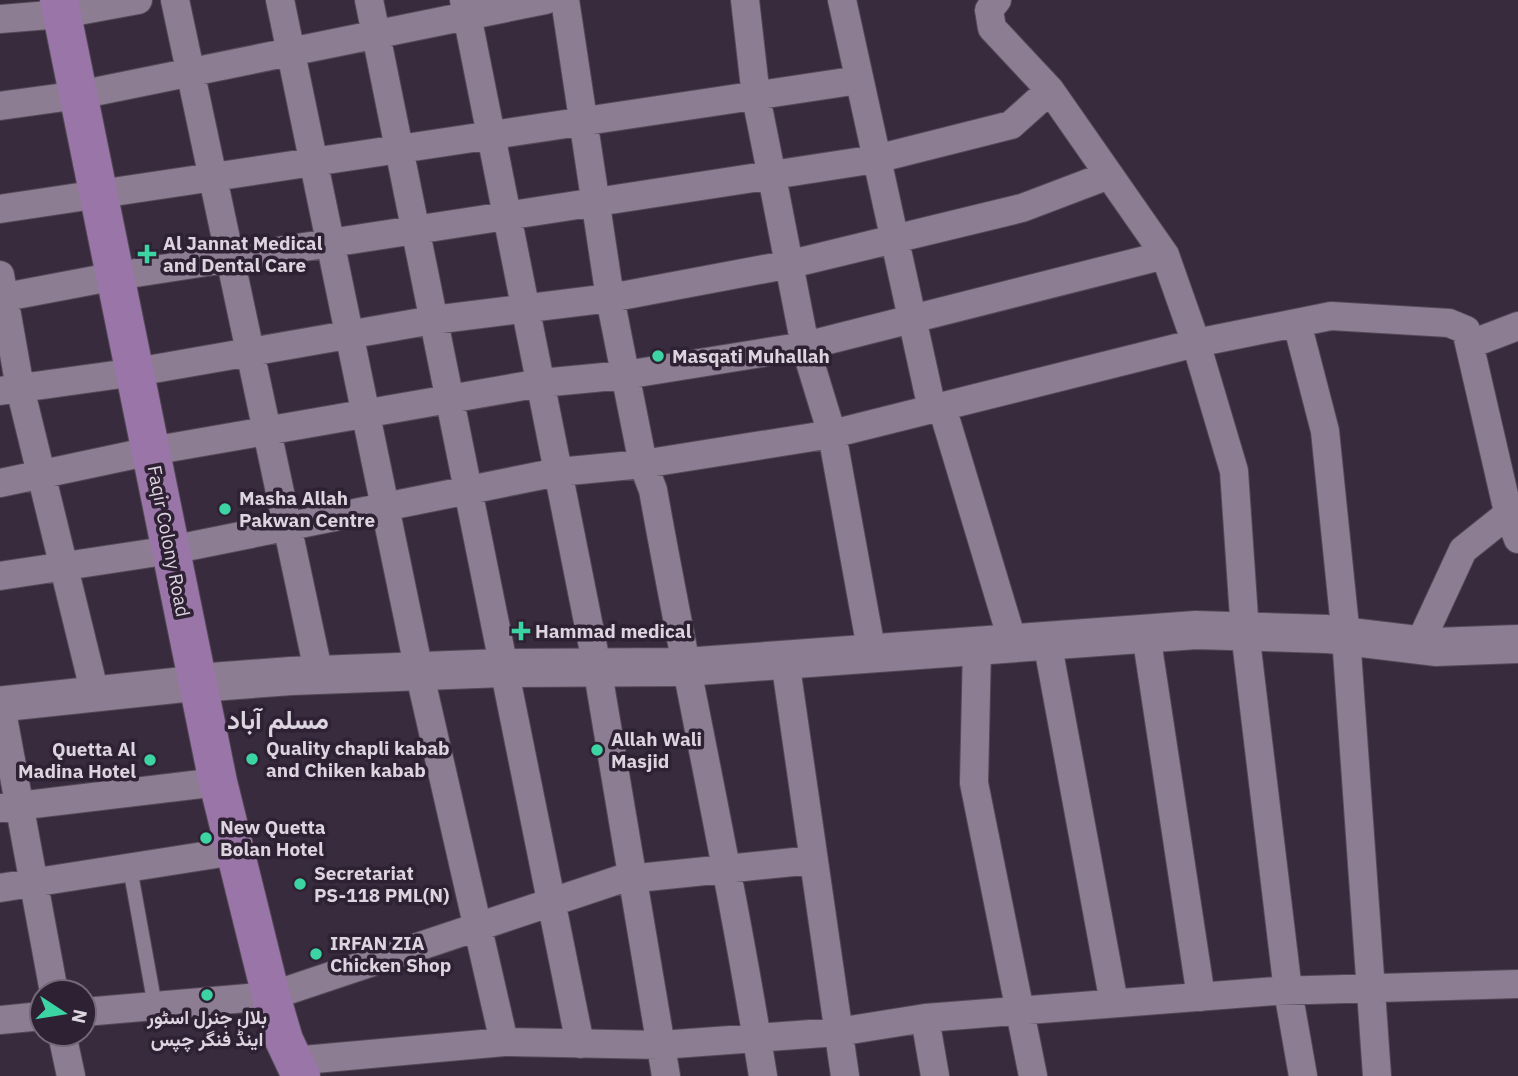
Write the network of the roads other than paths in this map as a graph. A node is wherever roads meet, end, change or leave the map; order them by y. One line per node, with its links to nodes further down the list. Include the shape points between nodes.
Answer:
1 (138, 0): 10 (street)
2 (175, 0): 15 (street)
3 (280, 0): 14 (street)
4 (369, 0): 13 (street)
5 (545, 0): 11 (street)
6 (565, 0): 21 (street)
7 (745, 0): 19 (street)
8 (842, 0): 16 (street)
9 (997, 0): 17 (street, via 989,10 992,28)
10 (60, 7): 12 (street); 18 (main road, Faqir Colony Road)
11 (466, 8): 13 (street); 22 (street)
12 (0, 19)
13 (376, 35): 14 (street); 23 (street)
14 (291, 52): 15 (street); 25 (street)
15 (191, 72): 18 (street); 26 (street)
16 (859, 80): 19 (street); 24 (street)
17 (1050, 90): 24 (street, via 1011,125); 27 (street)
18 (79, 95): 20 (street); 29 (main road, Faqir Colony Road)
19 (756, 97): 21 (street); 28 (street)
20 (0, 106)
21 (585, 121): 22 (street); 30 (street)
22 (490, 134): 23 (street); 32 (street)
23 (398, 148): 25 (street); 33 (street)
24 (876, 159): 28 (street); 34 (street)
25 (312, 161): 26 (street); 35 (street)
26 (213, 175): 29 (street); 37 (street)
27 (1109, 175): 34 (street, via 1022,208); 36 (street)
28 (772, 177): 30 (street); 38 (street)
29 (99, 192): 31 (street); 39 (main road, Faqir Colony Road)
30 (594, 201): 32 (street); 41 (street)
31 (0, 209)
32 (507, 216): 33 (street); 42 (street)
33 (415, 230): 35 (street); 44 (street)
34 (894, 239): 38 (street); 43 (street)
35 (330, 243): 37 (street); 47 (street)
36 (1165, 255): 43 (street); 48 (street)
37 (231, 258): 39 (street); 51 (street)
38 (791, 264): 41 (street); 50 (street)
39 (116, 276): 40 (street); 52 (main road, Faqir Colony Road)
40 (1, 290): 55 (street)
41 (610, 298): 42 (street); 53 (street)
42 (524, 309): 44 (street); 54 (street)
43 (911, 319): 50 (street); 57 (street)
44 (433, 320): 47 (street); 56 (street)
45 (1297, 323): 48 (street); 49 (street, via 1331,316 1449,323 1466,330); 76 (street, via 1325,432)
46 (1518, 326): 49 (street)
47 (349, 334): 51 (street); 58 (street)
48 (1196, 343): 57 (street); 74 (street, via 1234,471)
49 (1471, 344): 68 (street)
50 (805, 346): 53 (street); 60 (street)
51 (251, 352): 52 (street); 59 (street)
52 (136, 372): 55 (street); 61 (main road, Faqir Colony Road)
53 (625, 375): 54 (street); 62 (street)
54 (541, 383): 56 (street); 63 (street)
55 (10, 389): 64 (street)
56 (449, 399): 58 (street); 66 (street)
57 (937, 408): 60 (street); 77 (street)
58 (365, 414): 59 (street); 67 (street)
59 (267, 431): 61 (street); 69 (street)
60 (832, 433): 62 (street); 80 (street)
61 (151, 451): 64 (street); 71 (main road, Faqir Colony Road)
62 (643, 464): 63 (street); 83 (street, via 653,491)
63 (558, 472): 66 (street); 82 (street)
64 (43, 476): 65 (street); 72 (street)
65 (0, 484)
66 (467, 490): 67 (street); 84 (street)
67 (385, 507): 69 (street); 85 (street)
68 (1513, 509): 70 (street); 78 (street, via 1463,551)
69 (288, 526): 71 (street); 86 (street)
70 (1518, 539)
71 (171, 550): 72 (street); 87 (main road, Faqir Colony Road)
72 (65, 566): 73 (street); 88 (street)
73 (0, 576)
74 (1245, 632): 75 (main road); 76 (main road); 104 (street)
75 (1146, 634): 77 (main road); 106 (street)
76 (1346, 636): 78 (main road); 103 (street)
77 (1012, 643): 80 (main road); 107 (street); 110 (street, via 974,783)
78 (1419, 645): 79 (main road)
79 (1518, 645)
80 (872, 654): 81 (main road)
81 (785, 660): 83 (main road); 93 (street)
82 (597, 667): 83 (main road); 84 (main road); 96 (street)
83 (684, 667): 95 (street)
84 (503, 668): 85 (main road); 99 (street)
85 (419, 671): 86 (main road); 100 (street)
86 (319, 675): 87 (main road)
87 (198, 683): 88 (street); 90 (main road, Faqir Colony Road)
88 (95, 694): 89 (street)
89 (0, 703): 91 (street)
90 (218, 782): 91 (street); 92 (main road, Faqir Colony Road)
91 (10, 806): 97 (street)
92 (235, 851): 94 (street); 105 (main road, Faqir Colony Road)
93 (813, 860): 95 (street); 114 (street)
94 (130, 868): 97 (street); 108 (lane)
95 (727, 869): 96 (street); 115 (street)
96 (631, 878): 99 (street); 118 (street)
97 (34, 883): 98 (street); 101 (street)
98 (0, 888)
99 (551, 902): 100 (street); 117 (street)
100 (477, 927): 105 (street); 116 (street)
101 (51, 978)
102 (1518, 984): 103 (street)
103 (1371, 990): 104 (street); 128 (street)
104 (1288, 991): 106 (street); 127 (street)
105 (271, 996): 108 (street); 120 (main road, Faqir Colony Road)
106 (1201, 997): 107 (street)
107 (1114, 1003): 110 (street)
108 (155, 1006): 109 (street)
109 (98, 1011)
110 (1018, 1011): 112 (street); 126 (street)
111 (28, 1017): 113 (street)
112 (925, 1018): 114 (street); 125 (street)
113 (0, 1020)
114 (838, 1032): 115 (street); 124 (street)
115 (757, 1038): 118 (street); 123 (street)
116 (504, 1042): 117 (street); 120 (street)
117 (580, 1044): 118 (street)
118 (661, 1045): 122 (street)
119 (65, 1048): 121 (street)
120 (297, 1068)
121 (71, 1076)
122 (666, 1076)
123 (763, 1076)
124 (845, 1076)
125 (935, 1076)
126 (1033, 1076)
127 (1303, 1076)
128 (1377, 1076)

